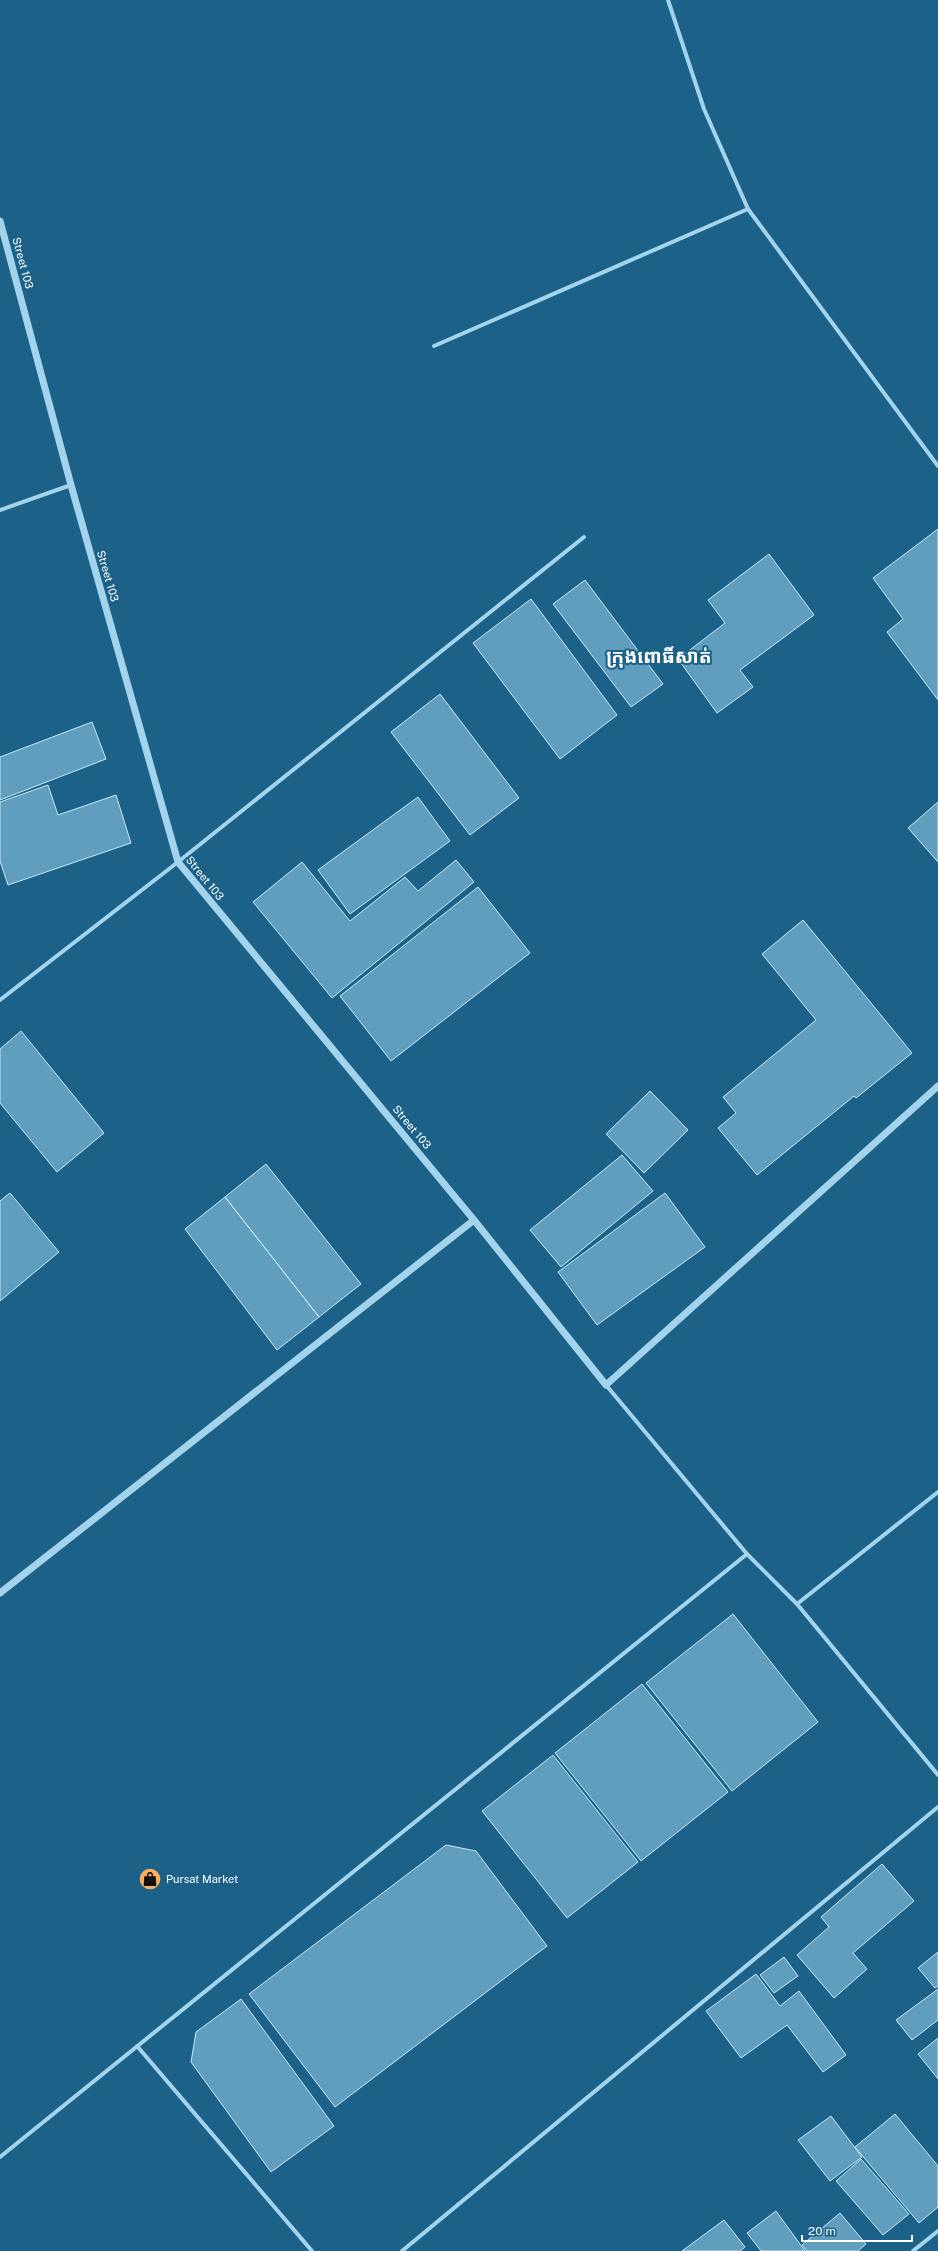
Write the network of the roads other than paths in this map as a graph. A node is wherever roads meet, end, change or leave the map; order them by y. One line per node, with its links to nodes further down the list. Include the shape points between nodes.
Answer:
1 (668, 0): 2 (street, via 704,109)
2 (748, 209): 4 (street); 5 (street)
3 (0, 221): 6 (street, Street 103)
4 (434, 346)
5 (938, 466)
6 (71, 485): 7 (street); 9 (street, Street 103)
7 (0, 510)
8 (584, 537): 9 (street)
9 (178, 862): 10 (street); 12 (street, Street 103)
10 (0, 1000)
11 (938, 1086): 13 (street)
12 (474, 1220): 13 (street, Street 103); 16 (street)
13 (606, 1385): 15 (street)
14 (938, 1492): 17 (street)
15 (747, 1554): 17 (street); 20 (street)
16 (0, 1593)
17 (796, 1604): 18 (street)
18 (938, 1775)
19 (938, 1807): 24 (street)
20 (137, 2046): 21 (street); 23 (street)
21 (0, 2157)
22 (938, 2231): 25 (street)
23 (312, 2251)
24 (402, 2251)
25 (913, 2251)

